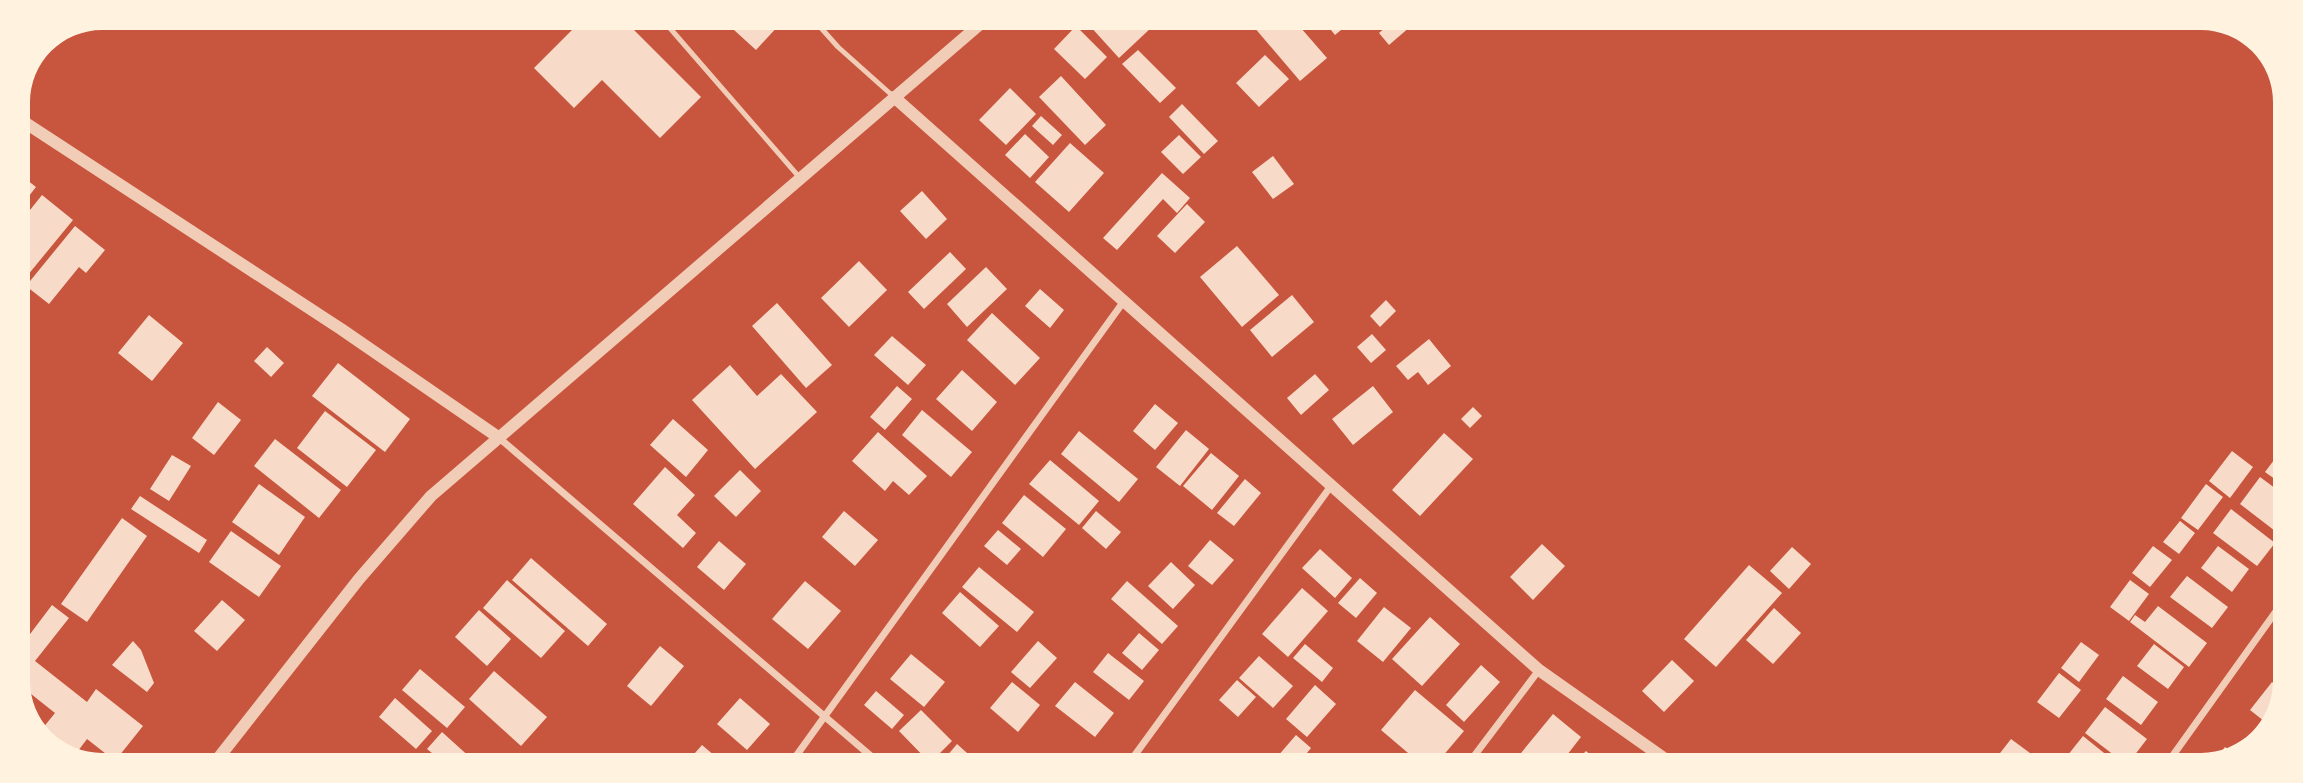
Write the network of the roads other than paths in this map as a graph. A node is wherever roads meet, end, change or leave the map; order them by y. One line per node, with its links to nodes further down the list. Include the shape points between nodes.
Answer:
1 (672, 30): 6 (lane)
2 (823, 30): 4 (lane)
3 (973, 30): 4 (street)
4 (894, 97): 6 (street); 7 (street)
5 (30, 126): 8 (street)
6 (800, 178): 8 (street)
7 (1124, 301): 9 (street); 12 (street)
8 (498, 437): 12 (street); 13 (street, via 431,496)
9 (1331, 485): 11 (street); 16 (street)
10 (2273, 616): 19 (street)
11 (1539, 670): 17 (street); 18 (street)
12 (824, 716): 14 (street); 15 (street)
13 (222, 753)
14 (798, 753)
15 (867, 753)
16 (1136, 753)
17 (1476, 753)
18 (1656, 753)
19 (2175, 753)

